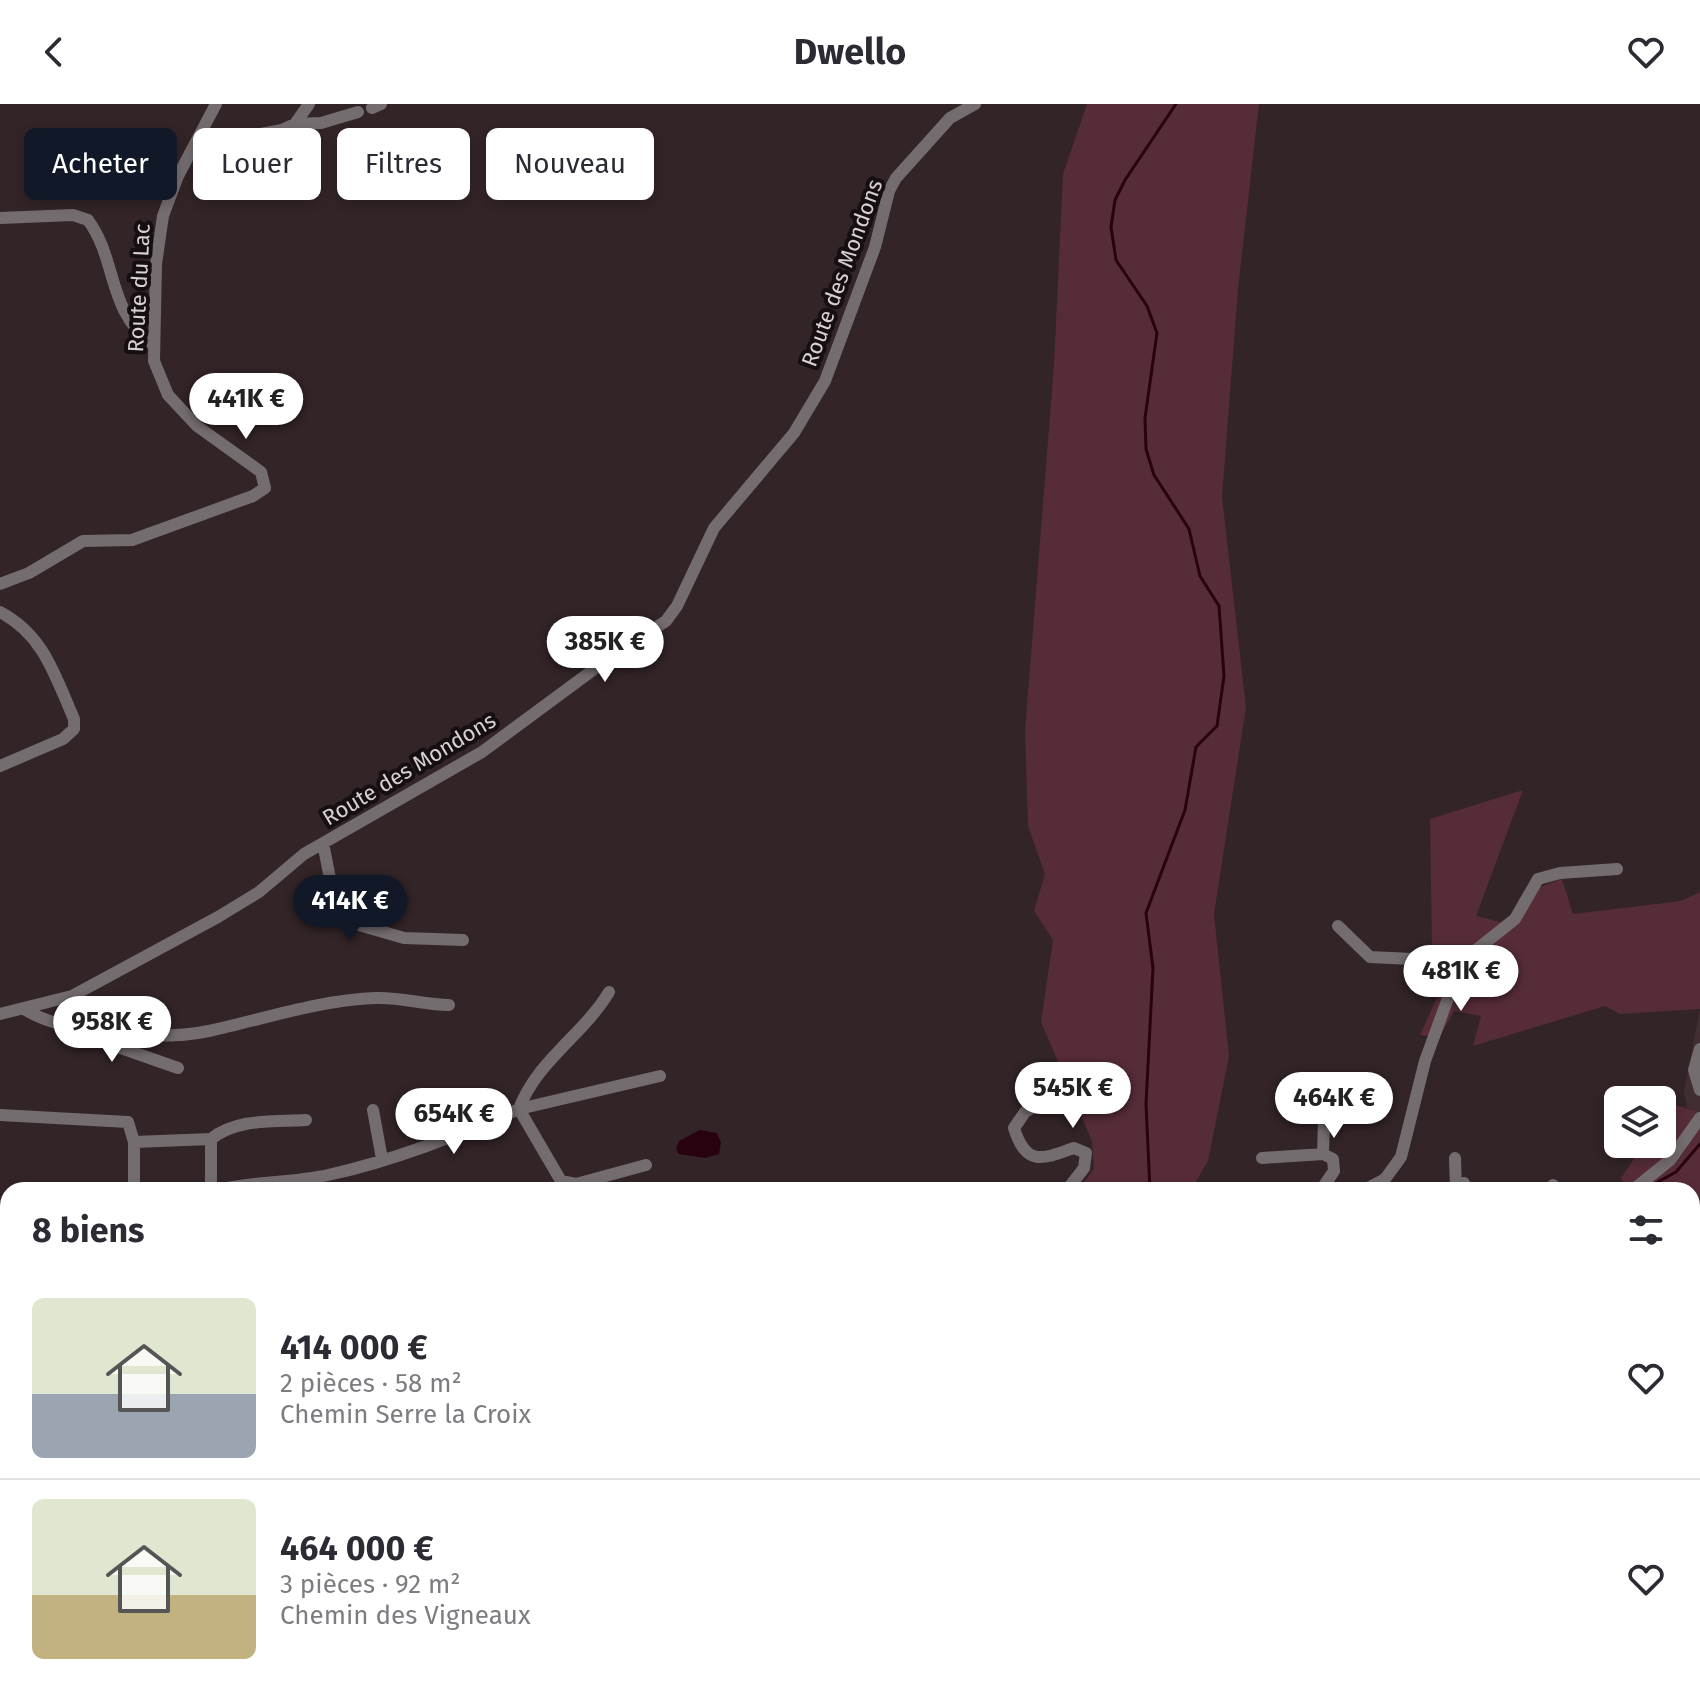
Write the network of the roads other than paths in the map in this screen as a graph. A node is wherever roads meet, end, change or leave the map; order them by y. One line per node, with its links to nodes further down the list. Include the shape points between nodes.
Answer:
1 (216, 104): 6 (street, Route du Lac)
2 (318, 104): 5 (street)
3 (975, 104): 14 (street, Route des Mondons, via 950,118 896,178 825,381 794,433 714,528 666,621 482,752)
4 (358, 112): 5 (street, via 309,125)
5 (302, 114): 7 (street)
6 (203, 128)
7 (270, 128)
8 (193, 148): 10 (street, Route du Lac, via 169,197 158,236)
9 (0, 218): 10 (street, via 73,215 88,220 118,301 136,332)
10 (153, 345): 11 (street, Route du Lac, via 156,371 168,395 212,440 261,472 265,488 132,540 83,541)
11 (0, 584)
12 (0, 612): 13 (street, via 29,630 45,652 74,729 63,739)
13 (0, 766)
14 (323, 843): 17 (street, via 338,919 404,938); 21 (street, Route des Mondons, via 259,892 151,956 72,996)
15 (1617, 869): 18 (street, via 1538,879 1515,919)
16 (1338, 926): 18 (street, via 1370,957 1433,960)
17 (463, 940)
18 (1458, 971): 49 (street, via 1425,1061 1401,1157)
19 (609, 992): 30 (street, via 531,1084)
20 (449, 1005): 23 (street, via 377,998 267,1015 207,1032 170,1034)
21 (24, 1009): 22 (street, Route des Mondons); 23 (street)
22 (0, 1014)
23 (65, 1025): 25 (street, via 82,1036)
24 (1700, 1049): 28 (street, via 1694,1070)
25 (178, 1068)
26 (660, 1076): 30 (street)
27 (1065, 1089): 47 (street, via 1025,1112 1014,1128 1019,1144 1035,1157 1074,1148 1086,1153 1084,1168)
28 (1700, 1090)
29 (1332, 1100): 37 (street, via 1324,1121)
30 (519, 1109): 40 (street, via 457,1136); 45 (street)
31 (373, 1110): 40 (street)
32 (0, 1115): 36 (street, via 128,1122)
33 (1700, 1118): 51 (street, via 1670,1160)
34 (306, 1120): 35 (street, via 240,1124)
35 (211, 1139): 36 (street); 43 (street)
36 (134, 1142): 42 (street)
37 (1323, 1154): 38 (street); 48 (street, via 1335,1166)
38 (1262, 1158)
39 (1455, 1158): 50 (street)
40 (382, 1159): 44 (street, via 328,1175)
41 (646, 1165): 46 (street)
42 (134, 1182)
43 (211, 1182)
44 (250, 1182)
45 (566, 1182)
46 (583, 1182)
47 (1073, 1182)
48 (1326, 1182)
49 (1379, 1182)
50 (1461, 1182)
51 (1643, 1182)

